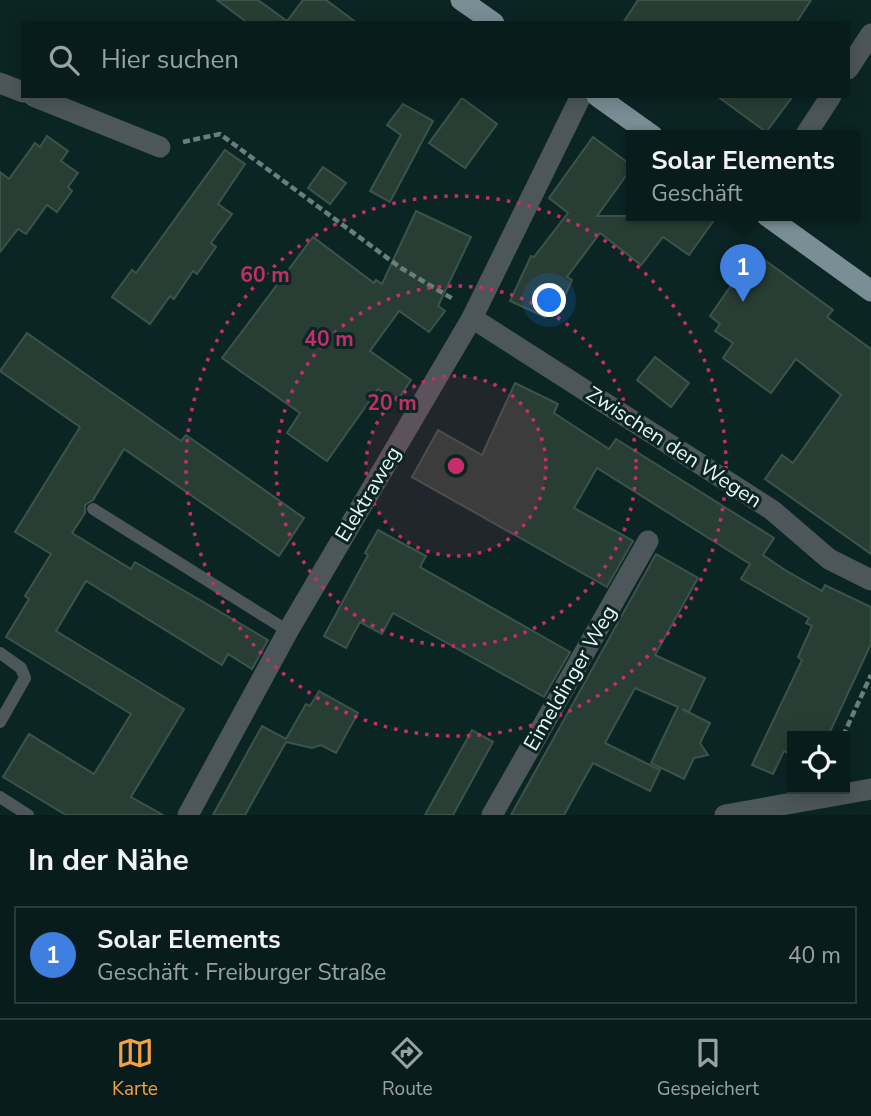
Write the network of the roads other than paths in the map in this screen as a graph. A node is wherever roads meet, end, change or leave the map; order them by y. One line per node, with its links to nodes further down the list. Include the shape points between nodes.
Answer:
1 (461, 0): 2 (main road)
2 (491, 21)
3 (871, 34): 4 (street)
4 (850, 66)
5 (0, 83): 6 (street)
6 (21, 91)
7 (38, 98): 13 (street)
8 (580, 98): 16 (street, Elektraweg)
9 (600, 98): 11 (main road)
10 (830, 98): 12 (street)
11 (645, 130)
12 (809, 130)
13 (160, 147)
14 (774, 221): 15 (main road)
15 (871, 291)
16 (474, 315): 19 (street, Zwischen den Wegen, via 772,510 829,559); 20 (street, Elektraweg)
17 (93, 509): 20 (lane)
18 (648, 541): 28 (street, Eimeldinger Weg)
19 (871, 580)
20 (288, 631): 27 (street, Elektraweg)
21 (0, 653): 22 (lane, via 22,668 24,678)
22 (0, 722)
23 (871, 789): 25 (street)
24 (0, 797): 26 (lane)
25 (832, 806): 29 (street)
26 (28, 815)
27 (188, 815)
28 (492, 815)
29 (725, 815)

